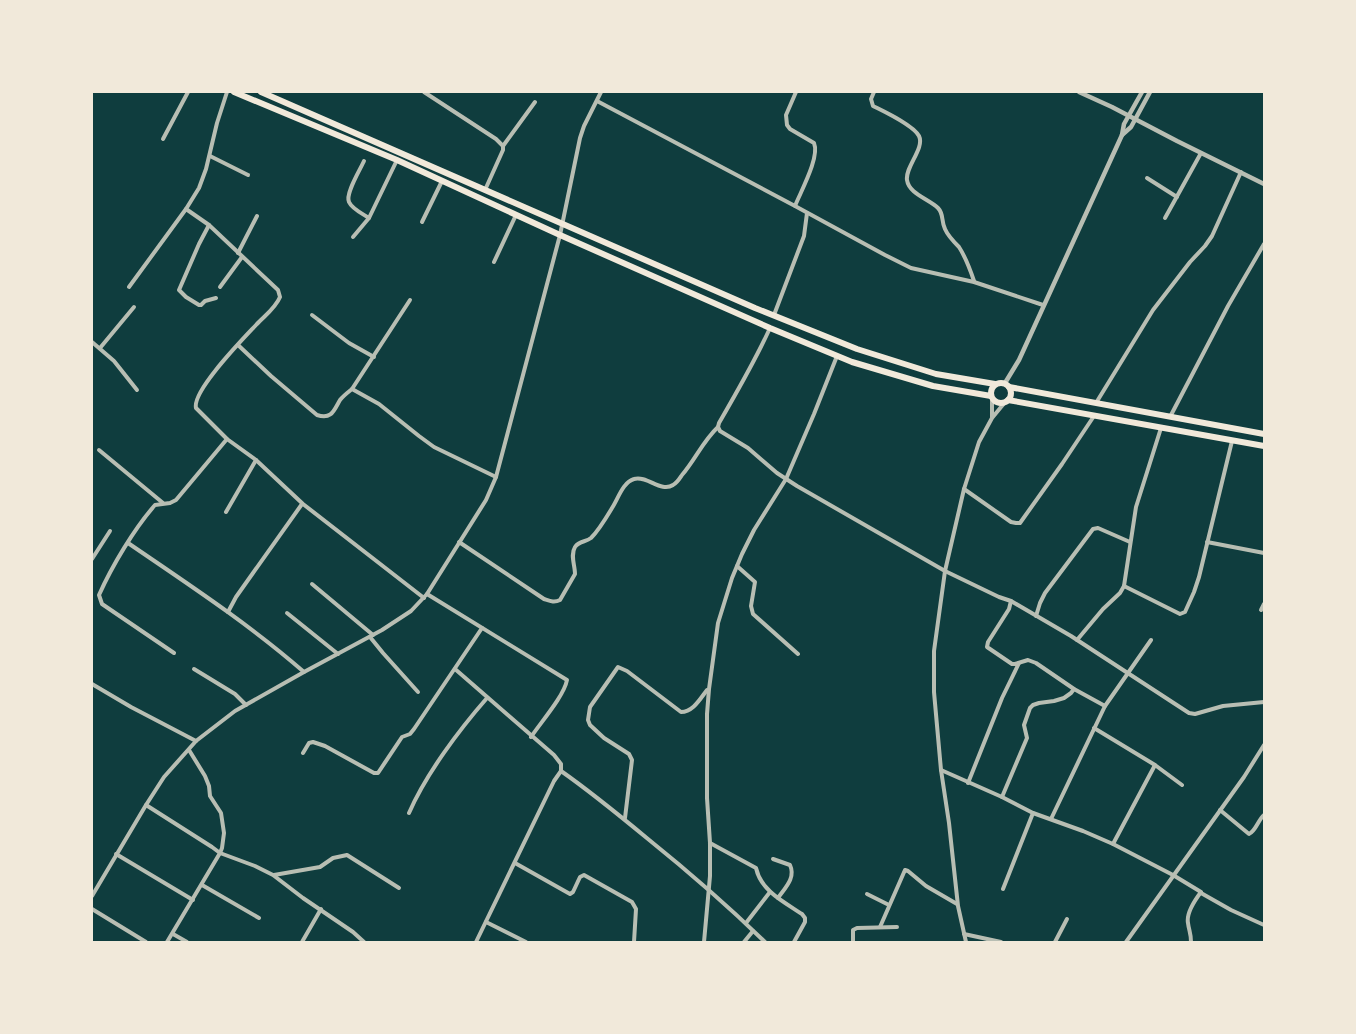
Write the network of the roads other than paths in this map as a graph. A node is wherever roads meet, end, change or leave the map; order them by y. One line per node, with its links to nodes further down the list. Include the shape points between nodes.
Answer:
1 (188, 92): 17 (street)
2 (228, 92): 20 (street)
3 (234, 92): 21 (main road)
4 (261, 92): 28 (main road)
5 (424, 92): 18 (street)
6 (601, 92): 12 (street)
7 (796, 92): 30 (street, via 786,115 787,125 814,143 816,150)
8 (874, 92): 45 (street, via 873,106 902,121 918,135 920,144 907,180 911,188 939,209 945,230 968,262)
9 (1079, 92): 14 (street)
10 (1142, 92): 14 (street)
11 (1150, 92): 15 (street)
12 (597, 100): 30 (street); 38 (street, via 580,138)
13 (535, 102): 18 (street)
14 (1128, 116): 15 (street); 16 (street)
15 (1135, 119): 16 (street); 19 (street)
16 (1122, 135): 50 (street)
17 (163, 139)
18 (503, 146): 28 (street)
19 (1201, 153): 23 (street); 29 (street)
20 (210, 156): 24 (street); 31 (street, via 199,188)
21 (397, 160): 26 (main road); 35 (street)
22 (364, 161): 35 (street, via 348,200)
23 (1241, 172): 27 (street); 66 (street, via 1212,236 1153,310)
24 (248, 175)
25 (1147, 178): 29 (street)
26 (442, 181): 33 (main road); 37 (street)
27 (1264, 184)
28 (485, 189): 38 (main road)
29 (1177, 197): 36 (street)
30 (795, 206): 32 (street)
31 (186, 209): 39 (street); 46 (street)
32 (807, 213): 45 (street, via 911,268); 53 (street, via 801,244)
33 (516, 215): 40 (main road); 44 (street)
34 (257, 216): 43 (street)
35 (369, 218): 41 (street)
36 (1165, 218)
37 (422, 222)
38 (563, 224): 40 (street); 53 (main road)
39 (210, 225): 43 (street); 48 (street, via 179,290 199,305)
40 (560, 236): 54 (main road); 78 (street)
41 (353, 237)
42 (1264, 244): 68 (street)
43 (240, 255): 47 (street); 56 (street, via 278,290 280,297)
44 (495, 262)
45 (974, 282): 50 (street)
46 (129, 287)
47 (220, 287)
48 (216, 298)
49 (410, 300): 59 (street)
50 (1043, 305): 61 (street)
51 (134, 307): 57 (street)
52 (312, 315): 59 (street)
53 (774, 315): 60 (main road, via 857,349 936,374)
54 (770, 328): 58 (main road); 70 (street)
55 (92, 342): 57 (street)
56 (238, 345): 62 (street, via 317,416 329,416); 73 (street, via 206,384 195,405)
57 (100, 348): 63 (street)
58 (837, 355): 64 (main road, via 933,386); 79 (street)
59 (374, 357): 62 (street)
60 (995, 384): 61 (main road); 64 (main road)
61 (1007, 385): 65 (main road, via 1011,394); 66 (main road)
62 (352, 389): 78 (street, via 379,404 434,447)
63 (137, 390)
64 (992, 397): 65 (main road, via 998,403); 69 (street)
65 (1007, 401): 67 (main road); 69 (street)
66 (1096, 403): 68 (main road)
67 (1094, 416): 71 (main road); 80 (street, via 1020,523 1011,522)
68 (1170, 417): 72 (main road)
69 (992, 418): 80 (street, via 976,448)
70 (718, 427): 79 (street); 85 (street, via 672,486 638,478 628,482 592,537 574,548 575,574 556,602 544,599)
71 (1161, 428): 74 (main road); 86 (street, via 1136,507)
72 (1264, 434)
73 (227, 439): 77 (street); 81 (street, via 176,500)
74 (1232, 441): 75 (main road); 87 (street)
75 (1264, 446)
76 (99, 450): 81 (street)
77 (256, 460): 82 (street); 83 (street)
78 (496, 477): 85 (street)
79 (786, 479): 91 (street); 92 (street)
80 (964, 489): 92 (street)
81 (163, 503): 88 (street, via 155,505)
82 (303, 504): 95 (street); 99 (street)
83 (226, 512)
84 (110, 531): 90 (street)
85 (459, 542): 95 (street)
86 (1130, 542): 94 (street); 101 (street, via 1093,529 1046,593)
87 (1207, 542): 89 (street); 94 (street, via 1194,592 1183,613)
88 (128, 543): 99 (street); 106 (street, via 99,595 100,600)
89 (1264, 553)
90 (92, 559)
91 (737, 566): 108 (street, via 754,582 753,614); 115 (street, via 718,623)
92 (945, 571): 96 (street); 129 (street, via 934,651)
93 (312, 584): 103 (street)
94 (1124, 586): 104 (street)
95 (426, 596): 102 (street); 103 (street, via 411,611)
96 (1011, 601): 101 (street); 109 (street, via 987,647 1011,664)
97 (1264, 604): 98 (street)
98 (1261, 610)
99 (228, 612): 112 (street)
100 (287, 614): 107 (street)
101 (1036, 616): 104 (street)
102 (482, 628): 111 (street); 123 (street, via 567,680)
103 (372, 636): 107 (street); 117 (street)
104 (1077, 640): 113 (street)
105 (1151, 640): 113 (street)
106 (174, 653)
107 (338, 654): 112 (street)
108 (798, 654)
109 (1019, 663): 116 (street, via 1036,663); 131 (street)
110 (194, 669): 120 (street)
111 (455, 669): 118 (street); 127 (street, via 378,773 313,742)
112 (304, 672): 120 (street)
113 (1127, 674): 119 (street, via 1192,714); 121 (street)
114 (92, 684): 124 (street)
115 (709, 689): 139 (street, via 693,708 681,712 618,667 591,707 590,725 632,760); 141 (street)
116 (1074, 689): 121 (street); 133 (street, via 1064,698 1030,708 1024,722 1028,738)
117 (418, 692)
118 (487, 698): 123 (street); 136 (street, via 449,747)
119 (1264, 702)
120 (246, 705): 124 (street)
121 (1105, 706): 122 (street)
122 (1094, 728): 128 (street); 140 (street)
123 (531, 737): 130 (street, via 559,761)
124 (196, 741): 126 (street)
125 (1264, 745): 135 (street)
126 (189, 750): 134 (street, via 164,777); 143 (street, via 221,813 224,833)
127 (303, 753)
128 (1155, 765): 132 (street); 142 (street)
129 (941, 770): 131 (street); 160 (street)
130 (561, 771): 139 (street); 146 (street)
131 (968, 783): 133 (street)
132 (1182, 785)
133 (1002, 797): 137 (street)
134 (146, 805): 143 (street); 144 (street)
135 (1220, 810): 138 (street, via 1249,834); 148 (street)
136 (409, 813)
137 (1033, 813): 140 (street); 152 (street)
138 (1264, 816)
139 (625, 819): 151 (street)
140 (1051, 819): 142 (street)
141 (710, 843): 151 (street); 153 (street, via 756,868 760,881)
142 (1113, 844): 148 (street)
143 (220, 853): 147 (street); 149 (street)
144 (116, 854): 156 (street); 158 (street)
145 (773, 859): 157 (street, via 790,865 793,871)
146 (514, 863): 165 (street); 180 (street, via 570,894 584,875 632,902 636,909)
147 (273, 875): 150 (street, via 320,867 347,855); 162 (street)
148 (1173, 875): 154 (street); 189 (street)
149 (202, 885): 158 (street); 163 (street)
150 (399, 888)
151 (709, 889): 166 (street); 181 (street)
152 (1003, 890)
153 (770, 892): 157 (street); 166 (street)
154 (1201, 892): 167 (street); 190 (street, via 1187,921)
155 (867, 894): 159 (street)
156 (92, 896)
157 (778, 898): 184 (street, via 806,918)
158 (193, 900): 171 (street)
159 (889, 905): 160 (street, via 906,870); 168 (street)
160 (958, 905): 172 (street)
161 (92, 909): 173 (street)
162 (321, 909): 176 (street); 177 (street)
163 (259, 918)
164 (1067, 919): 188 (street)
165 (486, 922): 178 (street); 179 (street)
166 (746, 923): 170 (street)
167 (1264, 925)
168 (880, 927): 169 (street); 185 (street, via 854,929)
169 (897, 927)
170 (753, 931): 182 (street); 183 (street)
171 (173, 934): 174 (street); 175 (street)
172 (964, 934): 186 (street); 187 (street)
173 (146, 942)
174 (168, 942)
175 (187, 942)
176 (302, 942)
177 (364, 942)
178 (476, 942)
179 (526, 942)
180 (633, 942)
181 (704, 942)
182 (744, 942)
183 (765, 942)
184 (794, 942)
185 (853, 942)
186 (966, 942)
187 (1001, 942)
188 (1055, 942)
189 (1126, 942)
190 (1191, 942)

